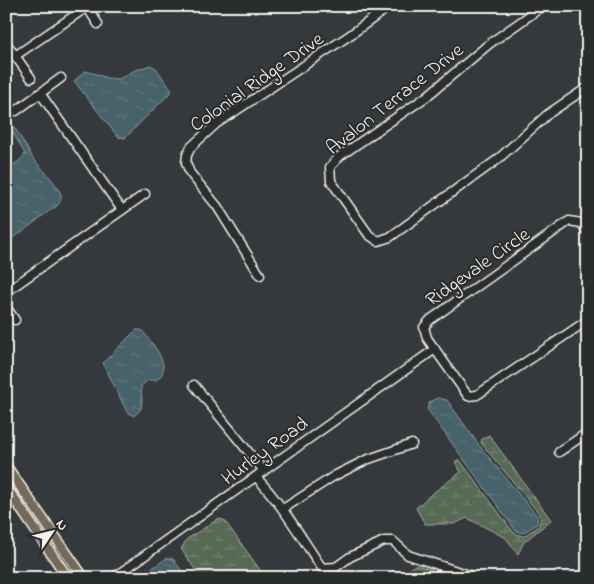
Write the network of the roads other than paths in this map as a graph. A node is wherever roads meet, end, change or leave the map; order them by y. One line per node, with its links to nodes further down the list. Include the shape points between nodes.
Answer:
1 (390, 6): 17 (street, Colonial Ridge Drive, via 216,124 186,154 190,173 217,206)
2 (543, 6): 11 (street, Avalon Terrace Drive, via 490,44 426,97 340,156 330,167 331,181 369,235 378,241 390,237 497,160 548,114)
3 (584, 6): 5 (street)
4 (86, 7): 6 (street); 8 (street)
5 (588, 12)
6 (98, 24)
7 (6, 43): 8 (street)
8 (15, 56): 9 (street)
9 (31, 78)
10 (61, 78): 12 (street)
11 (588, 88)
12 (40, 93): 13 (street); 15 (street)
13 (16, 111)
14 (145, 194): 15 (street)
15 (122, 210): 18 (street)
16 (588, 232): 22 (street, Ridgevale Circle, via 581,223 569,221 430,320 424,327 426,338)
17 (260, 275)
18 (6, 292)
19 (6, 307): 20 (street)
20 (15, 320)
21 (588, 320): 22 (street, Ridgevale Circle, via 477,395 468,396)
22 (435, 349): 28 (street, Hurley Road)
23 (194, 386): 28 (street)
24 (588, 432): 26 (street)
25 (412, 444): 31 (street, via 366,460 334,476)
26 (559, 452)
27 (6, 466): 34 (main road)
28 (264, 471): 29 (street, Hurley Road)
29 (256, 476): 31 (street); 35 (street, Hurley Road)
30 (6, 487): 33 (main road)
31 (283, 509): 32 (street, via 322,568 336,567 350,557 393,541 408,555)
32 (469, 575)
33 (68, 578)
34 (84, 578)
35 (113, 578)

